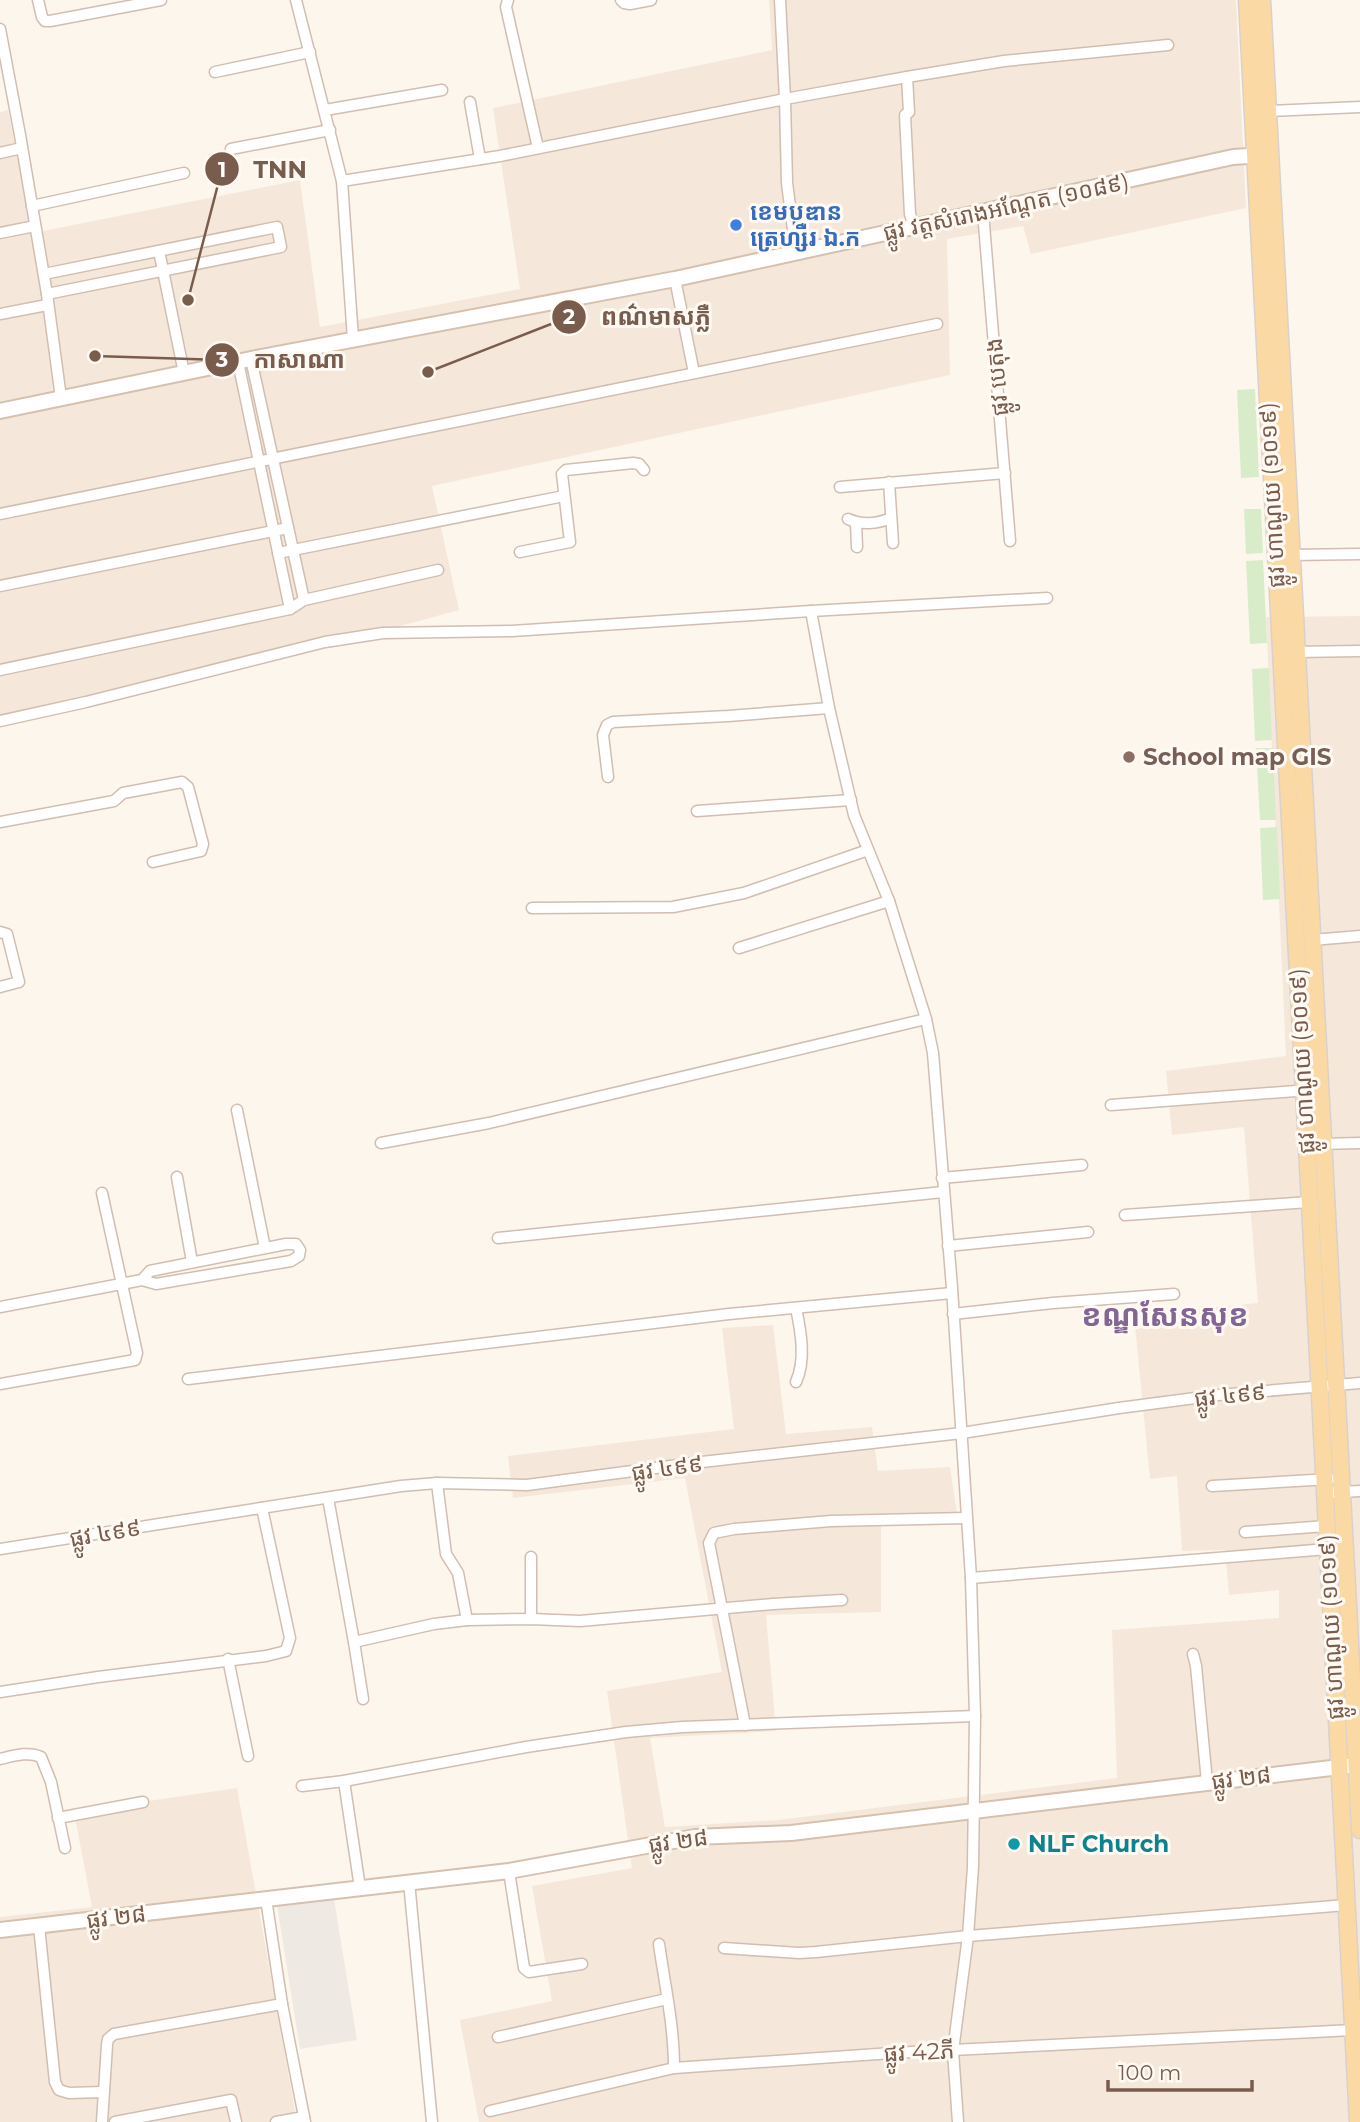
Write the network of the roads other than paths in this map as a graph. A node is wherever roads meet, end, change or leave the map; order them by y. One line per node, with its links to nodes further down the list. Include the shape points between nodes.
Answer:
1 (38, 0): 2 (street, via 42,17 50,21)
2 (161, 0)
3 (296, 0): 12 (street)
4 (508, 0): 24 (street)
5 (621, 0): 6 (street, via 630,4)
6 (651, 0)
7 (780, 0): 17 (street)
8 (1247, 0): 27 (main road, ផ្លូវ ហាណូយ (១០១៩))
9 (1262, 0): 21 (main road, ផ្លូវ ហាណូយ (១០១៩))
10 (0, 29): 13 (street)
11 (1168, 45): 15 (street, via 1004,61)
12 (310, 52): 14 (street); 20 (street)
13 (4, 70): 23 (street)
14 (215, 72)
15 (907, 77): 17 (street); 34 (street, via 909,112 905,115)
16 (442, 90): 20 (street)
17 (785, 99): 24 (street); 37 (street, via 786,183)
18 (470, 102): 28 (street)
19 (1360, 107): 21 (street)
20 (326, 110): 22 (street)
21 (1268, 111): 27 (main road, ផ្លូវ ហាណូយ (១០១៩))
22 (330, 130): 25 (street); 30 (street)
23 (22, 148): 26 (street); 31 (street)
24 (538, 148): 28 (street)
25 (232, 149)
26 (0, 153)
27 (1263, 155): 32 (street, ផ្លូវ វត្តសំរោងអណ្ដែត (១០៨៩), via 1233,157); 68 (main road, ផ្លូវ ហាណូយ (១០១៩)); 76 (main road, ផ្លូវ ហាណូយ (១០១៩))
28 (480, 159): 30 (street)
29 (184, 173): 31 (street)
30 (342, 181): 44 (street)
31 (32, 206): 33 (street)
32 (984, 212): 34 (street, ផ្លូវ វត្តសំរោងអណ្ដែត (១០៨៩)); 53 (street, ផ្លូវ បេតុង)
33 (36, 226): 35 (street); 39 (street)
34 (914, 227): 37 (street, ផ្លូវ វត្តសំរោងអណ្ដែត (១០៨៩))
35 (0, 233)
36 (159, 251): 38 (street); 38 (street, via 277,227 281,247); 39 (street)
37 (796, 253): 40 (street, ផ្លូវ វត្តសំរោងអណ្ដែត (១០៨៩))
38 (163, 271): 41 (street); 46 (street)
39 (44, 274): 41 (street)
40 (675, 279): 44 (street, ផ្លូវ វត្តសំរោងអណ្ដែត (១០៨៩)); 47 (street)
41 (47, 299): 42 (street); 48 (street)
42 (0, 314)
43 (937, 324): 47 (street)
44 (353, 340): 45 (street, ផ្លូវ វត្តសំរោងអណ្ដែត (១០៨៩))
45 (245, 360): 46 (street, ផ្លូវ វត្តសំរោងអណ្ដែត (១០៨៩)); 50 (street); 51 (street)
46 (184, 373): 48 (street, ផ្លូវ វត្តសំរោងអណ្ដែត (១០៨៩))
47 (694, 373): 50 (street)
48 (61, 398): 49 (street, ផ្លូវ វត្តសំរោងអណ្ដែត (១០៨៩))
49 (0, 411)
50 (273, 458): 51 (street); 59 (street)
51 (259, 461): 57 (street); 60 (street)
52 (644, 470): 56 (street, via 633,463 566,470 562,474)
53 (1005, 473): 54 (street); 61 (street, ផ្លូវ បេតុង)
54 (888, 482): 55 (street); 58 (street)
55 (840, 487)
56 (564, 496): 64 (street); 65 (street, via 570,542)
57 (0, 514)
58 (891, 518): 62 (street); 63 (street, via 852,521)
59 (288, 528): 60 (street); 64 (street)
60 (273, 531): 66 (street); 70 (street)
61 (1010, 541)
62 (893, 543)
63 (857, 547)
64 (293, 549): 66 (street); 72 (street)
65 (520, 552)
66 (278, 553): 73 (street)
67 (1360, 554): 68 (street)
68 (1291, 555): 76 (main road, ផ្លូវ ហាណូយ (១០១៩))
69 (438, 570): 72 (street)
70 (0, 586)
71 (1047, 598): 74 (street)
72 (304, 600): 73 (street)
73 (290, 609): 77 (street)
74 (811, 611): 78 (street); 79 (street, via 512,631 383,633 325,642)
75 (1360, 651): 76 (street)
76 (1289, 653): 90 (main road, ផ្លូវ ហាណូយ (១០១៩)); 94 (main road, ផ្លូវ ហាណូយ (១០១៩))
77 (0, 670)
78 (830, 708): 80 (street, via 613,722 607,724 603,735); 81 (street)
79 (0, 721)
80 (608, 777)
81 (851, 800): 82 (street); 84 (street)
82 (697, 811)
83 (0, 822): 85 (street, via 114,801 123,793 183,782 191,798 201,851)
84 (868, 850): 86 (street); 87 (street, via 744,893 673,907)
85 (153, 862)
86 (889, 901): 91 (street); 93 (street)
87 (532, 908)
88 (0, 932): 92 (street, via 7,933 19,982)
89 (1360, 936): 90 (street)
90 (1312, 940): 94 (main road, ផ្លូវ ហាណូយ (១០១៩))
91 (739, 948)
92 (0, 987)
93 (926, 1019): 97 (street, via 489,1123); 102 (street, via 933,1053)
94 (1311, 1090): 95 (street); 99 (main road, ផ្លូវ ហាណូយ (១០១៩))
95 (1111, 1105)
96 (237, 1110): 110 (street)
97 (381, 1143)
98 (1360, 1143): 99 (street)
99 (1314, 1144): 105 (main road, ផ្លូវ ហាណូយ (១០១៩)); 123 (main road, ផ្លូវ ហាណូយ (១០១៩))
100 (1082, 1165): 102 (street)
101 (177, 1177): 111 (street)
102 (942, 1178): 103 (street)
103 (943, 1192): 108 (street); 109 (street)
104 (102, 1194): 113 (street)
105 (1309, 1202): 106 (street); 124 (main road, ផ្លូវ ហាណូយ (១០១៩))
106 (1125, 1215)
107 (1087, 1232): 109 (street)
108 (498, 1238)
109 (948, 1246): 114 (street)
110 (265, 1248): 111 (street); 112 (street, via 296,1244 300,1250 291,1261 156,1284)
111 (192, 1262): 112 (street, via 150,1271)
112 (142, 1280): 113 (street)
113 (121, 1283): 116 (street); 122 (street, via 135,1360)
114 (952, 1293): 117 (street); 118 (street)
115 (1174, 1294): 118 (street)
116 (0, 1307)
117 (796, 1308): 119 (street); 120 (street, via 801,1361)
118 (953, 1314): 125 (street)
119 (188, 1379)
120 (796, 1382)
121 (1360, 1383): 123 (street, ផ្លូវ ៤៩៩)
122 (0, 1384)
123 (1336, 1385): 124 (street, ផ្លូវ ៤៩៩); 127 (main road, ផ្លូវ ហាណូយ (១០១៩))
124 (1318, 1386): 125 (street, ផ្លូវ ៤៩៩, via 1217,1395); 129 (main road, ផ្លូវ ហាណូយ (១០១៩))
125 (962, 1433): 126 (street, ផ្លូវ ៤៩៩, via 527,1485); 133 (street)
126 (437, 1483): 131 (street, ផ្លូវ ៤៩៩); 143 (street, via 446,1554 458,1573)
127 (1341, 1485): 129 (street); 130 (street); 154 (main road, ផ្លូវ ហាណូយ (១០១៩))
128 (1212, 1486): 129 (street)
129 (1323, 1486): 134 (main road, ផ្លូវ ហាណូយ (១០១៩))
130 (1360, 1491)
131 (328, 1498): 132 (street, ផ្លូវ ៤៩៩); 144 (street)
132 (262, 1508): 136 (street, ផ្លូវ ៤៩៩); 146 (street, via 290,1638 286,1651)
133 (966, 1518): 139 (street); 141 (street, via 831,1521 714,1533 709,1543)
134 (1325, 1526): 135 (street); 137 (main road, ផ្លូវ ហាណូយ (១០១៩))
135 (1245, 1532)
136 (0, 1549)
137 (1327, 1549): 139 (street); 153 (main road, ផ្លូវ ហាណូយ (១០១៩))
138 (531, 1556): 142 (street)
139 (971, 1578): 149 (street)
140 (842, 1600): 141 (street)
141 (722, 1609): 142 (street, via 580,1621); 150 (street)
142 (531, 1619): 143 (street)
143 (467, 1620): 144 (street)
144 (354, 1642): 148 (street)
145 (1193, 1654): 156 (street)
146 (228, 1659): 147 (street); 151 (street)
147 (0, 1692)
148 (363, 1699)
149 (975, 1716): 150 (street); 159 (street)
150 (746, 1725): 155 (street, via 626,1732)
151 (248, 1756)
152 (0, 1759): 160 (street, via 41,1757)
153 (1340, 1766): 154 (street, ផ្លូវ ២៨); 156 (street, ផ្លូវ ២៨); 167 (main road, ផ្លូវ ហាណូយ (១០១៩))
154 (1357, 1766): 161 (main road, ផ្លូវ ហាណូយ (១០១៩))
155 (344, 1781): 157 (street); 165 (street)
156 (1207, 1782): 159 (street, ផ្លូវ ២៨)
157 (302, 1786)
158 (143, 1802): 160 (street)
159 (974, 1812): 163 (street, ផ្លូវ ២៨, via 791,1833 695,1837); 170 (street)
160 (58, 1818): 162 (street)
161 (1360, 1830)
162 (65, 1848)
163 (509, 1871): 164 (street, ផ្លូវ ២៨); 173 (street, via 524,1968 529,1972)
164 (410, 1882): 165 (street, ផ្លូវ ២៨); 187 (street)
165 (360, 1888): 166 (street, ផ្លូវ ២៨)
166 (266, 1899): 168 (street, ផ្លូវ ២៨); 175 (street)
167 (1346, 1905): 170 (street); 176 (main road, ផ្លូវ ហាណូយ (១០១៩))
168 (39, 1926): 169 (street, ផ្លូវ ២៨); 180 (street, via 55,2082 59,2090 69,2093)
169 (0, 1930)
170 (968, 1936): 172 (street, via 799,1953); 178 (street)
171 (659, 1944): 174 (street)
172 (724, 1948)
173 (582, 1964)
174 (667, 1999): 177 (street); 179 (street)
175 (282, 2004): 180 (street, via 114,2034 108,2039); 182 (street)
176 (1353, 2030): 178 (street, ផ្លូវ 42ភី); 189 (main road, ផ្លូវ ហាណូយ (១០១៩))
177 (498, 2037)
178 (953, 2051): 179 (street, ផ្លូវ 42ភី); 188 (street)
179 (674, 2068): 181 (street, ផ្លូវ 42ភី)
180 (103, 2092): 183 (street)
181 (490, 2110)
182 (304, 2120): 186 (street)
183 (102, 2122)
184 (116, 2122): 185 (street, via 231,2099)
185 (236, 2122)
186 (276, 2122)
187 (432, 2122)
188 (958, 2122)
189 (1357, 2122)

